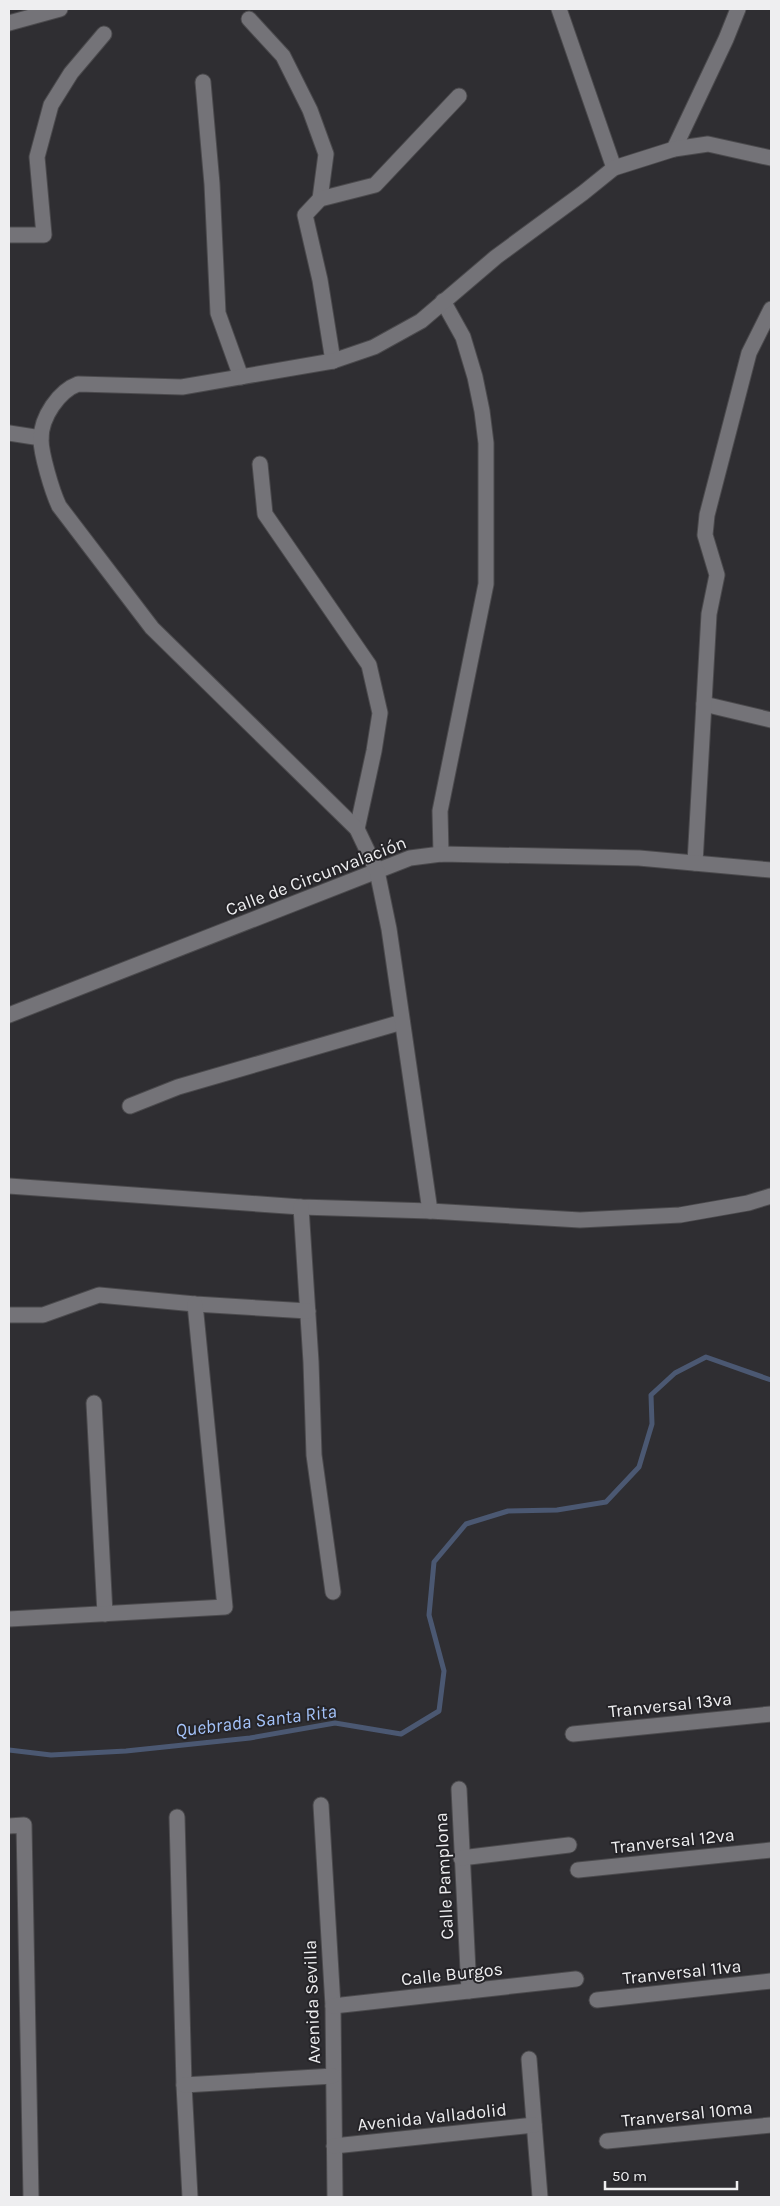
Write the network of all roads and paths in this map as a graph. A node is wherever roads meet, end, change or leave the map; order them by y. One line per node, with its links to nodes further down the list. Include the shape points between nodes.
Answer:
1 (60, 9): 5 (street)
2 (559, 9): 11 (street)
3 (738, 9): 9 (street)
4 (249, 19): 12 (street, via 284,56 310,110 326,154)
5 (9, 23)
6 (104, 34): 13 (street, via 71,74 51,106 37,157 44,235)
7 (203, 82): 17 (street, via 218,313)
8 (460, 96): 12 (street, via 374,185)
9 (674, 149): 10 (street, via 708,144); 11 (street)
10 (771, 158)
11 (614, 168): 14 (street, via 496,257)
12 (320, 199): 16 (street, via 305,215)
13 (9, 235)
14 (443, 302): 16 (street, via 421,321 374,347); 24 (street, via 463,337 482,410 486,443 486,584 440,811)
15 (771, 308): 21 (street, via 749,354 707,515 705,535 717,574 709,614)
16 (334, 361): 17 (street)
17 (241, 377): 19 (street, via 182,387 78,384 68,388 50,407)
18 (9, 434): 19 (street)
19 (41, 438): 23 (street, via 59,506 152,628)
20 (260, 464): 23 (street, via 265,514 369,665 380,713)
21 (704, 704): 22 (street); 25 (street)
22 (771, 720)
23 (357, 829): 27 (street)
24 (441, 854): 25 (street, Calle de Circunvalación, via 639,858); 27 (street, Calle de Circunvalación, via 410,858)
25 (695, 863): 26 (street, Calle de Circunvalación)
26 (771, 870)
27 (377, 871): 28 (street, Calle de Circunvalación); 29 (street)
28 (9, 1015)
29 (402, 1022): 30 (street, via 178,1087); 34 (street)
30 (130, 1106)
31 (9, 1186): 33 (street)
32 (771, 1196): 34 (street, via 680,1215 580,1220)
33 (301, 1207): 34 (street); 36 (street)
34 (430, 1211)
35 (195, 1304): 36 (street); 37 (street, via 100,1294 42,1316); 40 (street, via 225,1608)
36 (308, 1311): 39 (street, via 314,1455)
37 (9, 1315)
38 (94, 1403): 40 (street)
39 (333, 1592)
40 (104, 1614): 41 (street)
41 (9, 1619)
42 (771, 1714): 43 (street, Tranversal 13va)
43 (573, 1734)
44 (459, 1789): 50 (street, Calle Pamplona)
45 (321, 1806): 56 (street, Avenida Sevilla)
46 (177, 1817): 59 (street)
47 (9, 1826): 64 (street, via 24,1825)
48 (569, 1845): 50 (street)
49 (771, 1850): 51 (street, Tranversal 12va)
50 (461, 1858): 54 (street, Calle Pamplona)
51 (578, 1870)
52 (576, 1980): 54 (street, Calle Burgos)
53 (771, 1981): 55 (street, Tranversal 11va)
54 (469, 1991): 56 (street, Calle Burgos)
55 (597, 2000)
56 (333, 2006): 58 (street, Avenida Sevilla)
57 (529, 2059): 60 (street)
58 (333, 2076): 59 (street); 63 (street, Avenida Sevilla)
59 (184, 2085): 65 (street)
60 (534, 2125): 63 (street, Avenida Valladolid); 67 (street)
61 (771, 2125): 62 (street, Tranversal 10ma)
62 (607, 2141)
63 (334, 2146): 66 (street, Avenida Sevilla)
64 (31, 2197)
65 (190, 2197)
66 (335, 2197)
67 (540, 2197)

